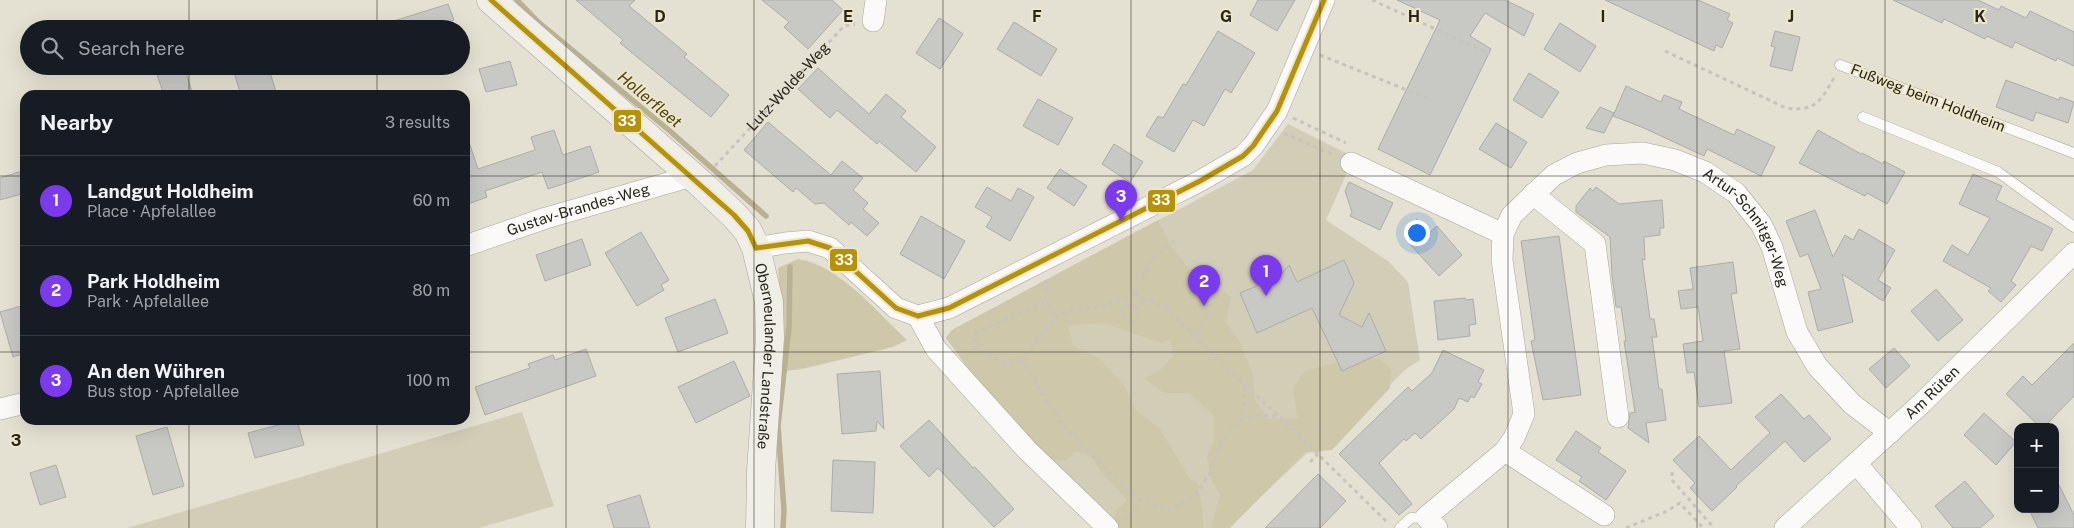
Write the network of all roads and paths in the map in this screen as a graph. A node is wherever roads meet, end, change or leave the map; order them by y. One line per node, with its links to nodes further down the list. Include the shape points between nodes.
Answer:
1 (491, 0): 16 (street, Oberneulander Landstraße)
2 (876, 0): 5 (street)
3 (1324, 0): 6 (street)
4 (1372, 0): 8 (path)
5 (872, 21): 15 (path, Lutz-Wolde-Weg, via 844,26)
6 (1304, 48): 10 (path); 12 (street)
7 (1666, 51): 9 (path, Fußweg beim Holdheim, via 1773,104 1798,110 1819,102)
8 (1490, 54)
9 (1840, 65): 13 (lane, Fußweg beim Holdheim)
10 (1429, 99)
11 (1863, 117): 18 (lane, via 1998,172)
12 (1272, 118): 14 (path); 14 (path); 24 (street, via 1243,156)
13 (2074, 153)
14 (1349, 154): 19 (street)
15 (719, 163)
16 (692, 176): 21 (street, Gustav-Brandes-Weg, via 546,218); 22 (street, Oberneulander Landstraße, via 734,214 748,231)
17 (1533, 194): 19 (street, Artur-Schnitger-Weg, via 1512,215); 38 (street, via 1595,244); 40 (street, Artur-Schnitger-Weg, via 1554,175 1577,163 1606,155 1642,153 1675,160 1705,172 1736,193 1761,224 1772,247 1797,332 1817,366 1852,404)
18 (2074, 228)
19 (1502, 234): 41 (street, via 1502,260 1524,414)
20 (1174, 241): 26 (path, via 1151,260)
21 (470, 244)
22 (756, 248): 30 (street, via 808,241 830,248 896,308); 49 (street, Oberneulander Landstraße, via 770,320)
23 (2074, 253): 40 (street, Am Rüten)
24 (1045, 260): 28 (path); 30 (street, via 948,308)
25 (1222, 281): 32 (path)
26 (1136, 294): 27 (path); 31 (path, via 1106,306 1070,311)
27 (1148, 300): 29 (path); 32 (path, via 1166,308)
28 (1046, 301): 31 (path); 33 (path, via 976,333 975,348 1002,362)
29 (1138, 308): 29 (path, via 1127,305 1121,312 1123,317 1132,321 1138,317)
30 (918, 316): 50 (street, via 936,349 949,364 1027,450)
31 (1056, 317): 33 (path)
32 (1196, 337): 34 (path)
33 (1022, 360): 46 (path, via 1060,421 1110,474)
34 (1244, 385): 37 (path); 39 (path)
35 (20, 404): 36 (street)
36 (0, 409)
37 (1279, 416): 39 (path); 42 (path)
38 (1618, 417)
39 (1241, 421): 46 (path, via 1220,445 1210,473 1195,494 1170,511)
40 (1890, 433): 44 (street, Am Rüten)
41 (1505, 451): 47 (street); 48 (street)
42 (1318, 454): 43 (path); 52 (path)
43 (1310, 462)
44 (1856, 463): 57 (street, Am Rüten); 58 (street)
45 (1672, 472): 56 (path, via 1672,480)
46 (1140, 500): 51 (path)
47 (1604, 515)
48 (1432, 522): 53 (lane, via 1411,518)
49 (760, 528)
50 (1108, 528)
51 (1120, 528)
52 (1394, 528)
53 (1400, 528)
54 (1626, 528): 55 (path, via 1680,503)
55 (1703, 528)
56 (1714, 528)
57 (1785, 528)
58 (1911, 528)

